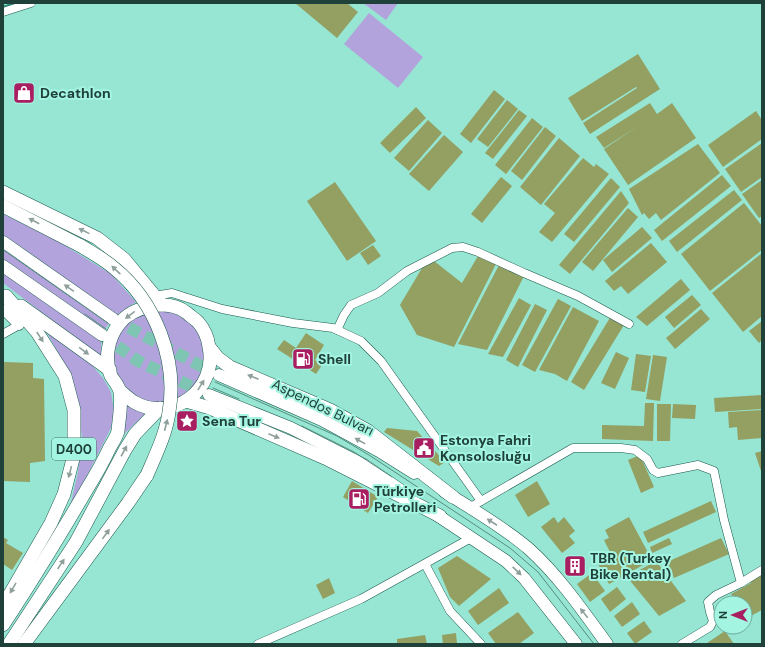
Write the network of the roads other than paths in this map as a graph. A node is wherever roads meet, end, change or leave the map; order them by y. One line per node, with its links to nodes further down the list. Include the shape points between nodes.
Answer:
1 (31, 3): 2 (street)
2 (5, 12): 3 (street)
3 (3, 20)
4 (3, 192): 9 (highway, one-way to 4, via 124,259 97,238)
5 (3, 206): 34 (highway, one-way to 5, bridge, via 147,475 161,444 172,386 168,356 161,334 138,293 114,268 81,246)
6 (3, 242): 10 (main road, one-way to 6)
7 (3, 266): 15 (main road)
8 (4, 299): 12 (street); 17 (highway, one-way to 17, via 47,324); 31 (highway, D400, one-way to 31, via 37,332 64,376 74,410 74,455 64,494)
9 (158, 301): 13 (street, via 172,293 222,309); 16 (highway, via 185,311 199,323 208,338); 17 (highway, one-way to 17, via 133,312 119,324 110,340)
10 (112, 318)
11 (629, 324): 13 (street, via 578,296 463,247 452,248 408,271 378,293 351,306)
12 (19, 325): 14 (street)
13 (337, 330): 24 (street, via 361,342 381,361)
14 (3, 334)
15 (102, 336)
16 (210, 348): 21 (highway, one-way to 16, via 199,390 208,374); 23 (highway, one-way to 16, via 368,431 330,410 230,367)
17 (110, 370): 19 (highway)
18 (219, 375): 23 (main road, Aspendos Bulvarı, one-way to 18, via 322,420)
19 (120, 391): 22 (highway, via 134,402 151,408); 32 (highway, via 117,433 101,466)
20 (209, 395): 26 (main road, via 291,428 364,465)
21 (186, 402): 22 (highway, via 169,408); 26 (highway, one-way to 26, via 210,408 325,458)
22 (160, 408): 33 (highway, D400, one-way to 22, via 76,542 124,450 135,434)
23 (453, 497): 25 (main road, Aspendos Bulvarı)
24 (481, 501): 25 (street); 30 (street, via 573,448 635,450 647,459 653,470 658,473 698,465 714,471)
25 (469, 508): 38 (main road, Aspendos Bulvarı, one-way to 25, via 547,567 528,548)
26 (440, 516): 27 (main road)
27 (471, 538): 28 (street); 37 (main road, one-way to 37, via 506,561 524,578)
28 (425, 564): 35 (street, via 361,599); 36 (street, via 450,611)
29 (762, 570): 30 (street)
30 (740, 582): 39 (street, via 708,602 714,621 710,627)
31 (3, 606)
32 (3, 625)
33 (9, 644)
34 (24, 644)
35 (258, 644)
36 (482, 644)
37 (576, 644)
38 (607, 644)
39 (682, 644)

